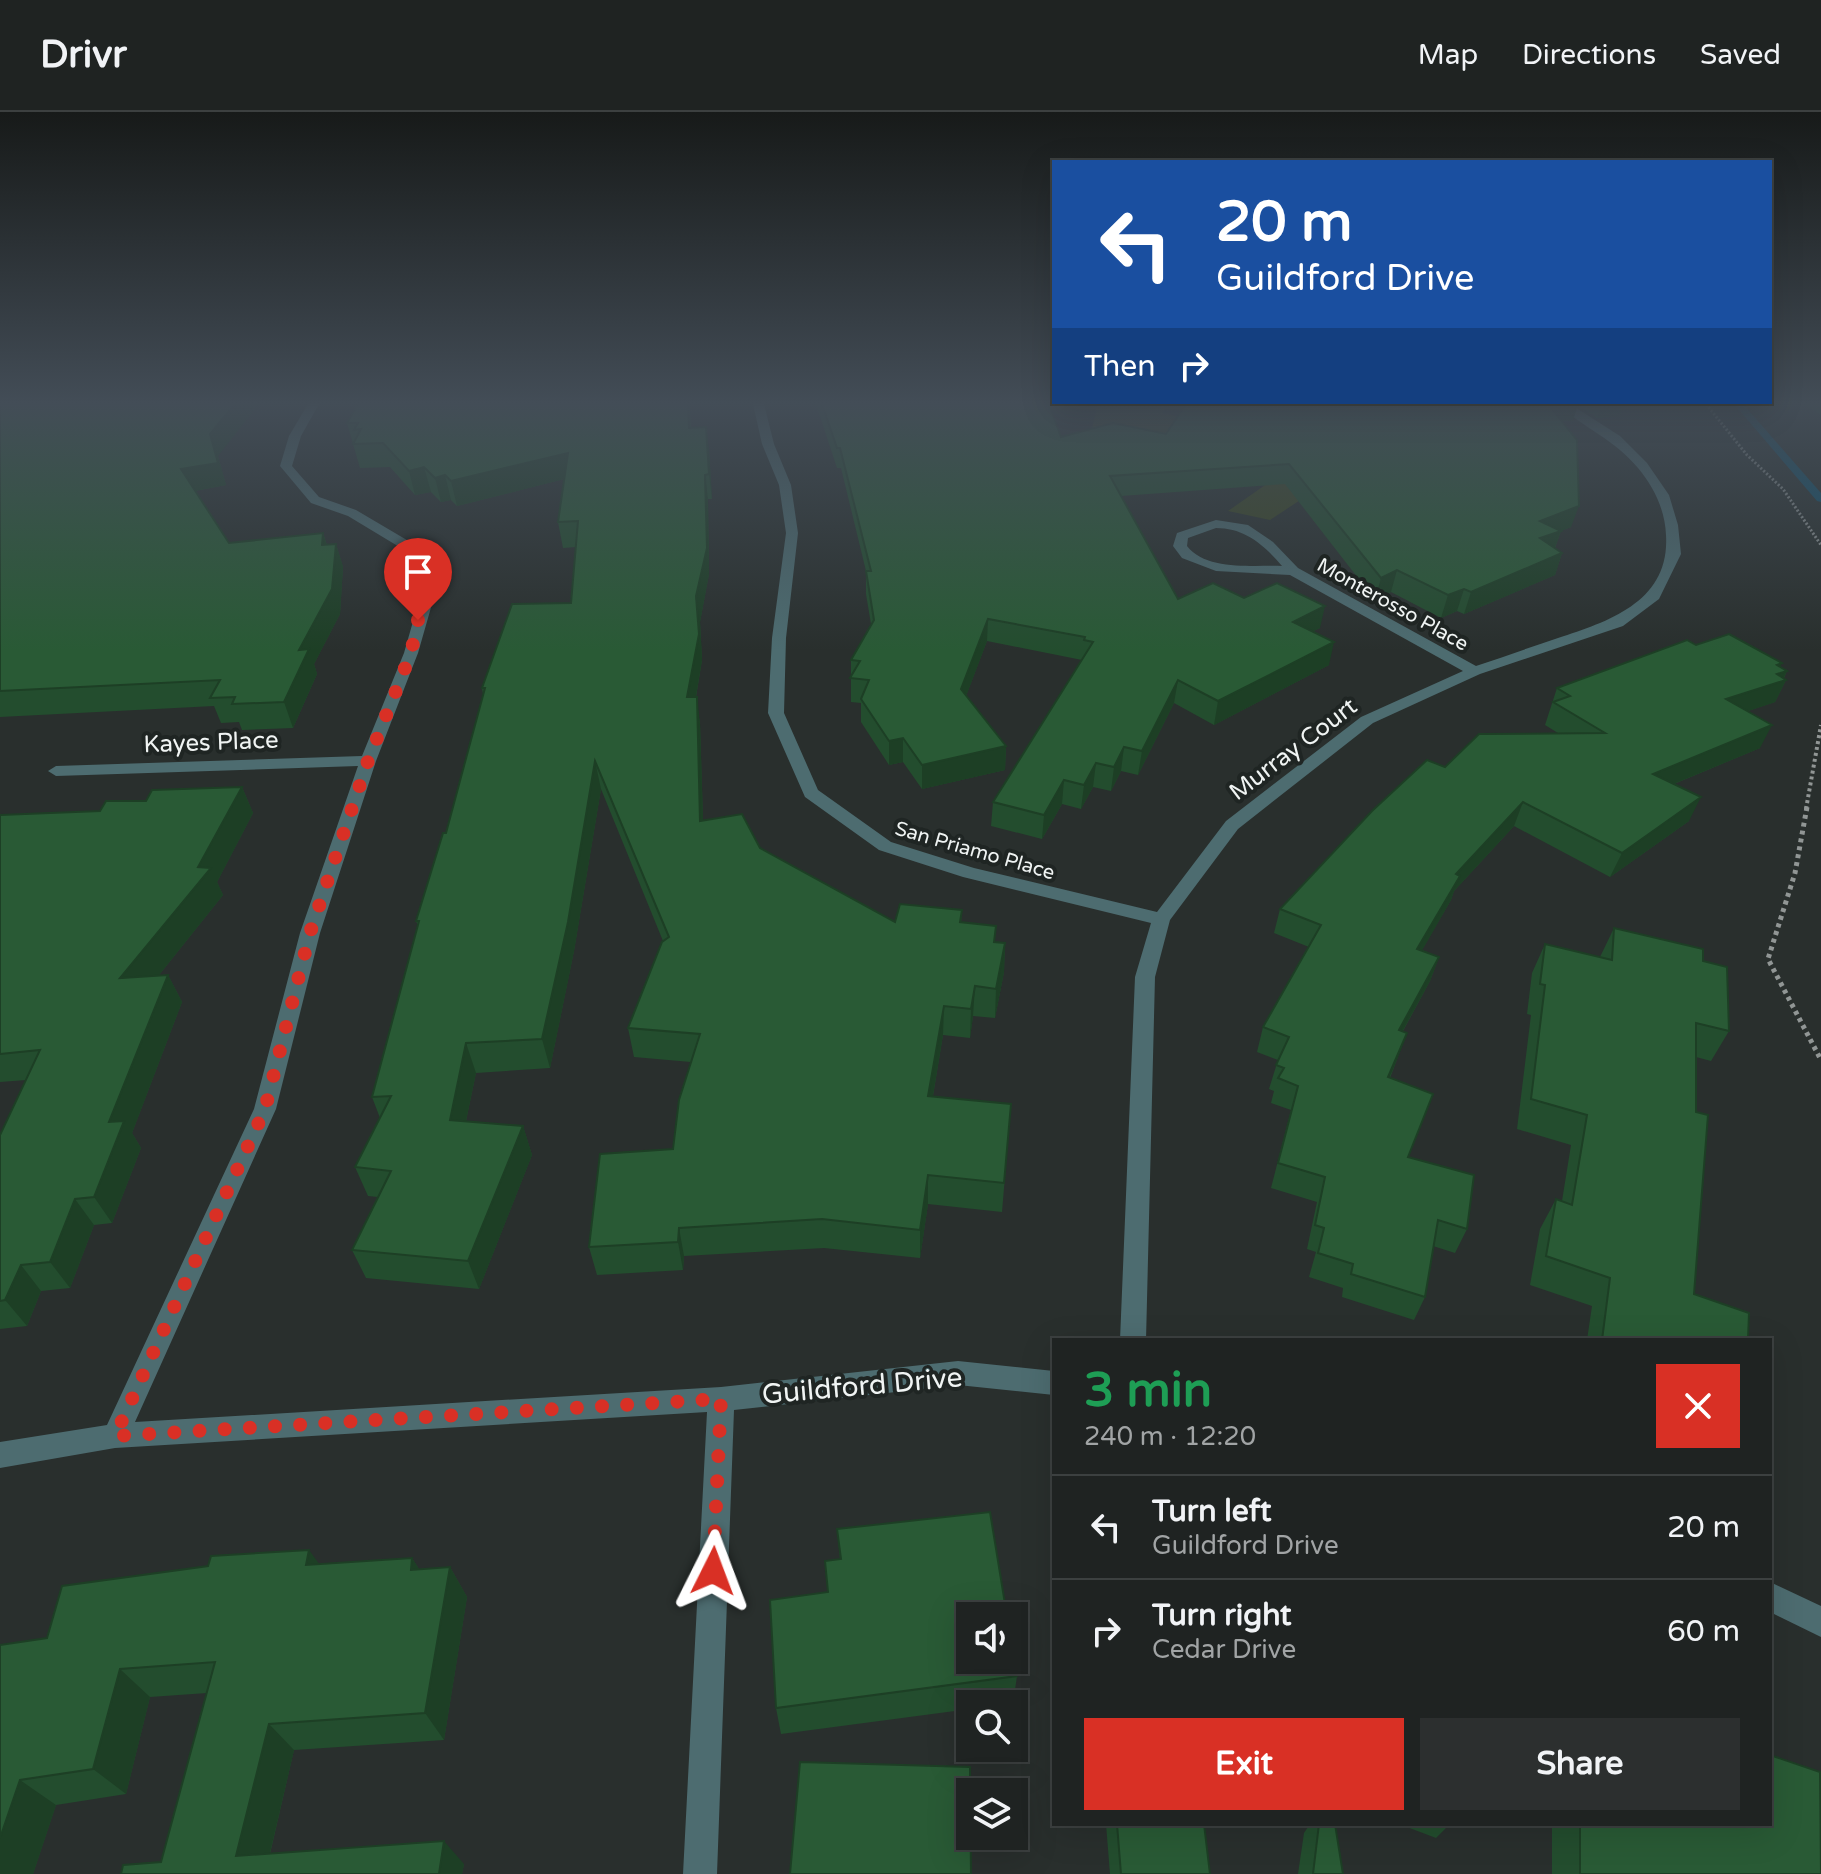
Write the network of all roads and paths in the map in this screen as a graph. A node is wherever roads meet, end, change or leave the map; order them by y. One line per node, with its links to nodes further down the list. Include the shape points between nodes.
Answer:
1 (303, 486): 9 (street, via 315,500 352,513 412,549 429,590 411,653)
2 (785, 486): 11 (street, San Priamo Place, via 792,533 776,713 811,793 885,846 969,873)
3 (1657, 486): 7 (street, Murray Court, via 1672,525 1674,554 1654,596 1618,623)
4 (1780, 486): 5 (path)
5 (1821, 545)
6 (1293, 571): 6 (street, Monterosso Place, via 1216,567 1187,555 1180,546 1182,536 1203,525 1252,529); 7 (street, Monterosso Place)
7 (1475, 671): 11 (street, Murray Court, via 1367,720 1232,825)
8 (1821, 725): 12 (path, via 1795,873 1768,959)
9 (368, 761): 10 (street, Kayes Place); 16 (street, via 310,933 265,1109)
10 (56, 771)
11 (1161, 919): 13 (street, Murray Court, via 1145,977)
12 (1821, 1060)
13 (1133, 1338)
14 (1052, 1383): 15 (street, Guildford Drive, via 958,1373)
15 (721, 1399): 16 (street, Guildford Drive); 20 (street)
16 (115, 1436): 17 (street, Guildford Drive)
17 (0, 1455)
18 (1772, 1598): 19 (street)
19 (1821, 1622)
20 (700, 1874)

